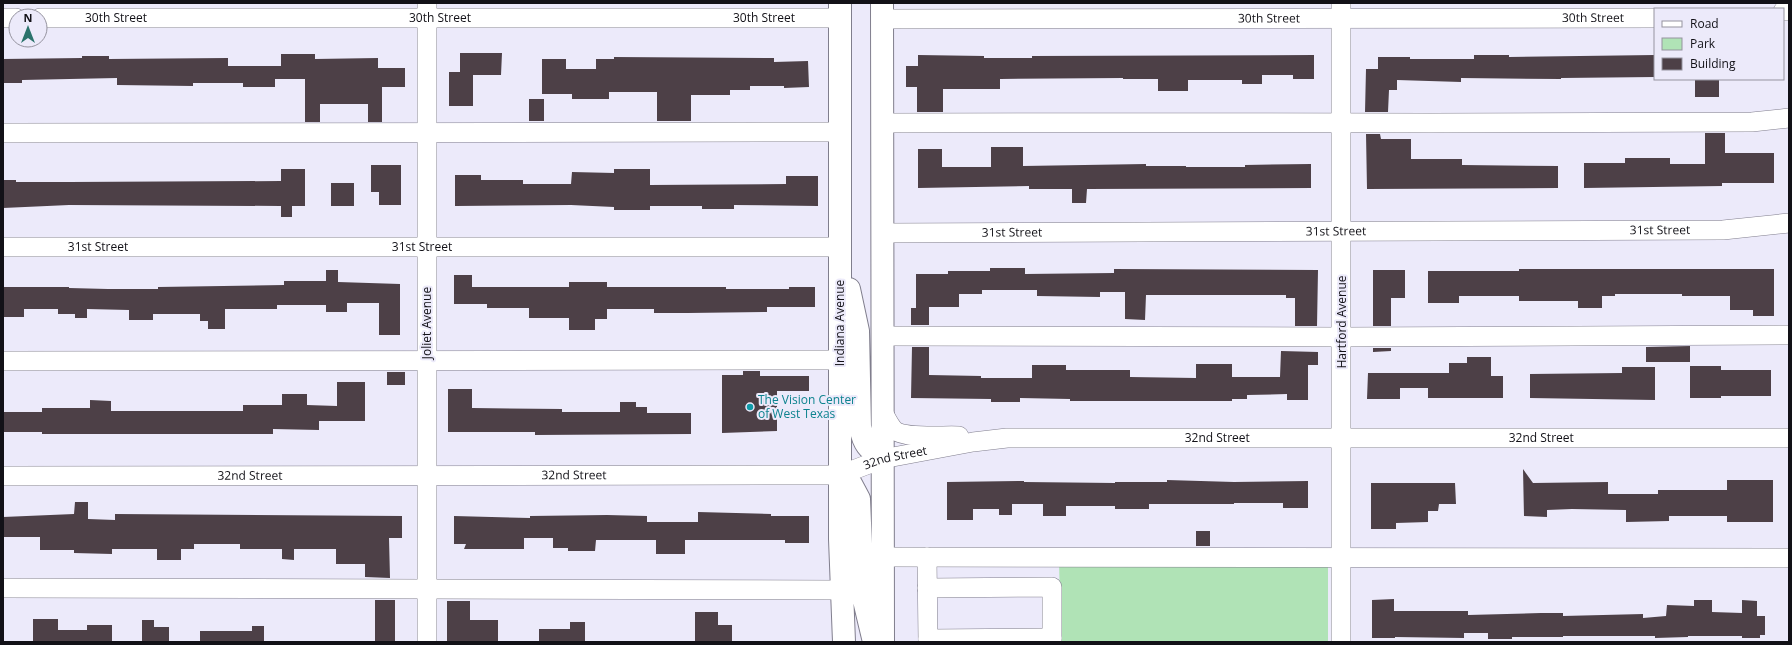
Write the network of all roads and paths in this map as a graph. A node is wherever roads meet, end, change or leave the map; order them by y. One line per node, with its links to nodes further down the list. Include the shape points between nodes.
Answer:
1 (427, 11): 2 (street, 30th Street); 6 (street, 30th Street); 11 (street, Joliet Avenue)
2 (840, 11): 12 (main road, Indiana Avenue)
3 (882, 11): 4 (street, 30th Street); 10 (main road)
4 (1342, 11): 5 (street, 30th Street); 9 (street, Hartford Avenue)
5 (1569, 11): 7 (street, 30th Street)
6 (48, 18)
7 (1654, 18)
8 (1789, 118): 9 (street, via 1745,122)
9 (1342, 122): 10 (street); 15 (street, Hartford Avenue)
10 (882, 123): 16 (main road)
11 (427, 132): 12 (street); 13 (street); 18 (street, Joliet Avenue)
12 (840, 132): 19 (main road, Indiana Avenue)
13 (3, 133)
14 (1789, 223): 15 (street, 31st Street, via 1724,230)
15 (1342, 230): 16 (street, 31st Street); 22 (street, Hartford Avenue)
16 (882, 233): 21 (main road)
17 (3, 247): 18 (street, 31st Street)
18 (427, 247): 19 (street, 31st Street); 25 (street, Joliet Avenue)
19 (840, 247): 23 (main road, Indiana Avenue); 30 (main road, via 858,331 861,433 867,447)
20 (1789, 335): 22 (street)
21 (883, 336): 22 (street); 26 (main road)
22 (1342, 337): 28 (street, Hartford Avenue)
23 (840, 360): 25 (street); 31 (main road, Indiana Avenue)
24 (3, 361): 25 (street)
25 (427, 361): 33 (street, Joliet Avenue)
26 (882, 411): 27 (street, via 894,430 904,434); 30 (main road)
27 (1006, 438): 28 (street, 32nd Street); 30 (street, 32nd Street)
28 (1342, 438): 29 (street, 32nd Street); 36 (street, Hartford Avenue)
29 (1789, 438)
30 (882, 459): 31 (street, 32nd Street); 34 (main road)
31 (840, 475): 33 (street, 32nd Street); 41 (main road, Indiana Avenue); 46 (main road, via 851,484 859,499 863,596)
32 (3, 476): 33 (street, 32nd Street)
33 (427, 476): 40 (street, Joliet Avenue)
34 (883, 557): 35 (street); 47 (main road)
35 (927, 557): 36 (street); 39 (street)
36 (1341, 557): 37 (street); 48 (street, Hartford Avenue)
37 (1789, 558)
38 (3, 588): 40 (street)
39 (927, 588): 42 (street); 43 (street, via 1052,588)
40 (427, 589): 41 (street); 44 (street, Joliet Avenue)
41 (841, 590): 45 (main road, Indiana Avenue)
42 (928, 640): 43 (street)
43 (1052, 640)
44 (427, 642)
45 (844, 642)
46 (874, 642)
47 (883, 642)
48 (1341, 642)

